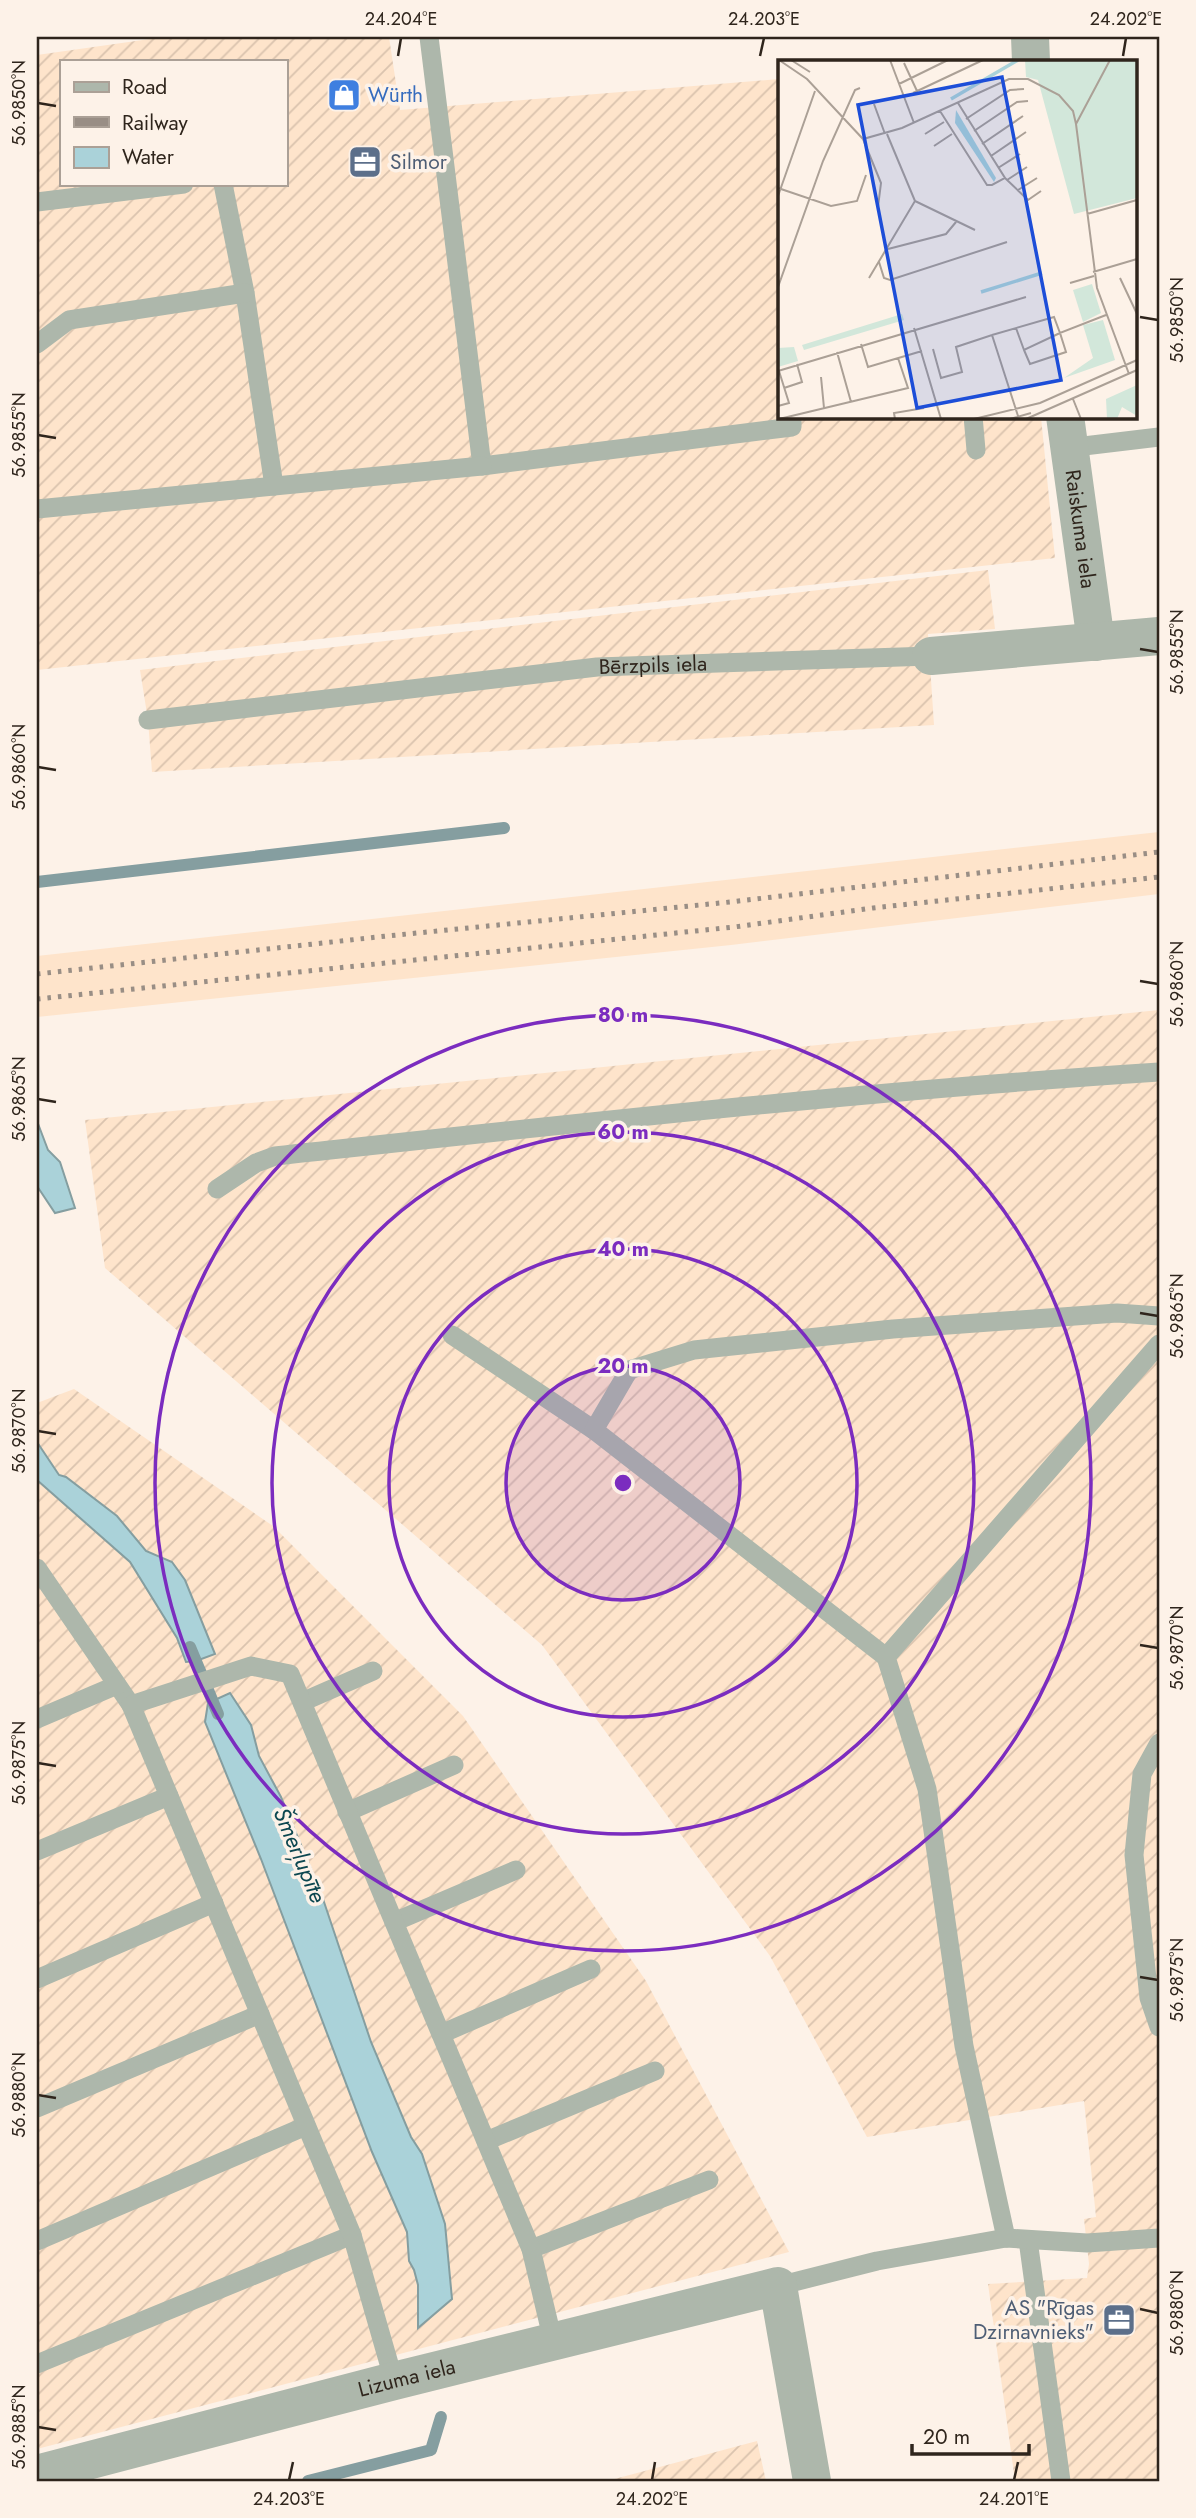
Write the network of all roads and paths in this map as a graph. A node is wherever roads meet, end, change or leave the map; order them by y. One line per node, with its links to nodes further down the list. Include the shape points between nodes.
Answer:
1 (429, 37): 14 (lane)
2 (1030, 37): 3 (street)
3 (1031, 60)
4 (168, 186): 6 (lane)
5 (223, 186): 7 (lane)
6 (37, 202)
7 (245, 293): 8 (lane, via 69,320); 15 (lane)
8 (37, 344)
9 (792, 418): 14 (lane, via 792,427)
10 (973, 418): 13 (lane)
11 (1066, 432): 12 (lane); 18 (street, Raiskuma iela)
12 (1159, 437)
13 (976, 450)
14 (482, 466): 15 (lane)
15 (274, 486): 16 (lane)
16 (37, 509)
17 (1159, 636): 18 (street, Bērzpils iela)
18 (1096, 642): 19 (street, Bērzpils iela)
19 (931, 656): 20 (lane, Bērzpils iela, via 597,667)
20 (148, 720)
21 (1159, 1072): 22 (lane, via 990,1083 275,1156)
22 (217, 1189)
23 (1159, 1316): 26 (lane, via 1117,1313 893,1329 694,1350 629,1370)
24 (452, 1335): 26 (lane)
25 (1159, 1343): 28 (lane)
26 (594, 1430): 28 (lane)
27 (40, 1580): 30 (lane)
28 (886, 1657): 53 (lane, via 927,1790 964,2046)
29 (373, 1671): 31 (lane)
30 (117, 1685): 32 (lane); 33 (lane)
31 (302, 1702): 32 (lane, via 290,1674 251,1666); 37 (lane)
32 (131, 1704): 36 (lane)
33 (37, 1719)
34 (1159, 1743): 45 (lane, via 1142,1774 1133,1855 1149,1998)
35 (454, 1765): 37 (lane)
36 (169, 1796): 38 (lane); 40 (lane)
37 (347, 1812): 41 (lane)
38 (37, 1851)
39 (516, 1870): 41 (lane)
40 (214, 1903): 43 (lane); 44 (lane)
41 (394, 1922): 46 (lane)
42 (591, 1969): 46 (lane)
43 (37, 1979)
44 (260, 2014): 48 (lane); 49 (lane)
45 (1159, 2027)
46 (441, 2034): 50 (lane)
47 (655, 2071): 50 (lane)
48 (37, 2109)
49 (306, 2126): 52 (lane); 56 (lane)
50 (486, 2141): 57 (lane)
51 (709, 2179): 57 (lane)
52 (352, 2235): 60 (lane); 61 (lane)
53 (1006, 2238): 55 (lane); 58 (lane, via 877,2261)
54 (1159, 2238): 55 (lane, via 1087,2243)
55 (1028, 2240): 64 (lane)
56 (37, 2241)
57 (531, 2249): 59 (lane)
58 (778, 2286): 59 (street, Lizuma iela); 63 (street)
59 (553, 2341): 61 (street, Lizuma iela)
60 (37, 2364)
61 (394, 2381): 62 (street, Lizuma iela)
62 (37, 2474)
63 (811, 2481)
64 (1061, 2481)

